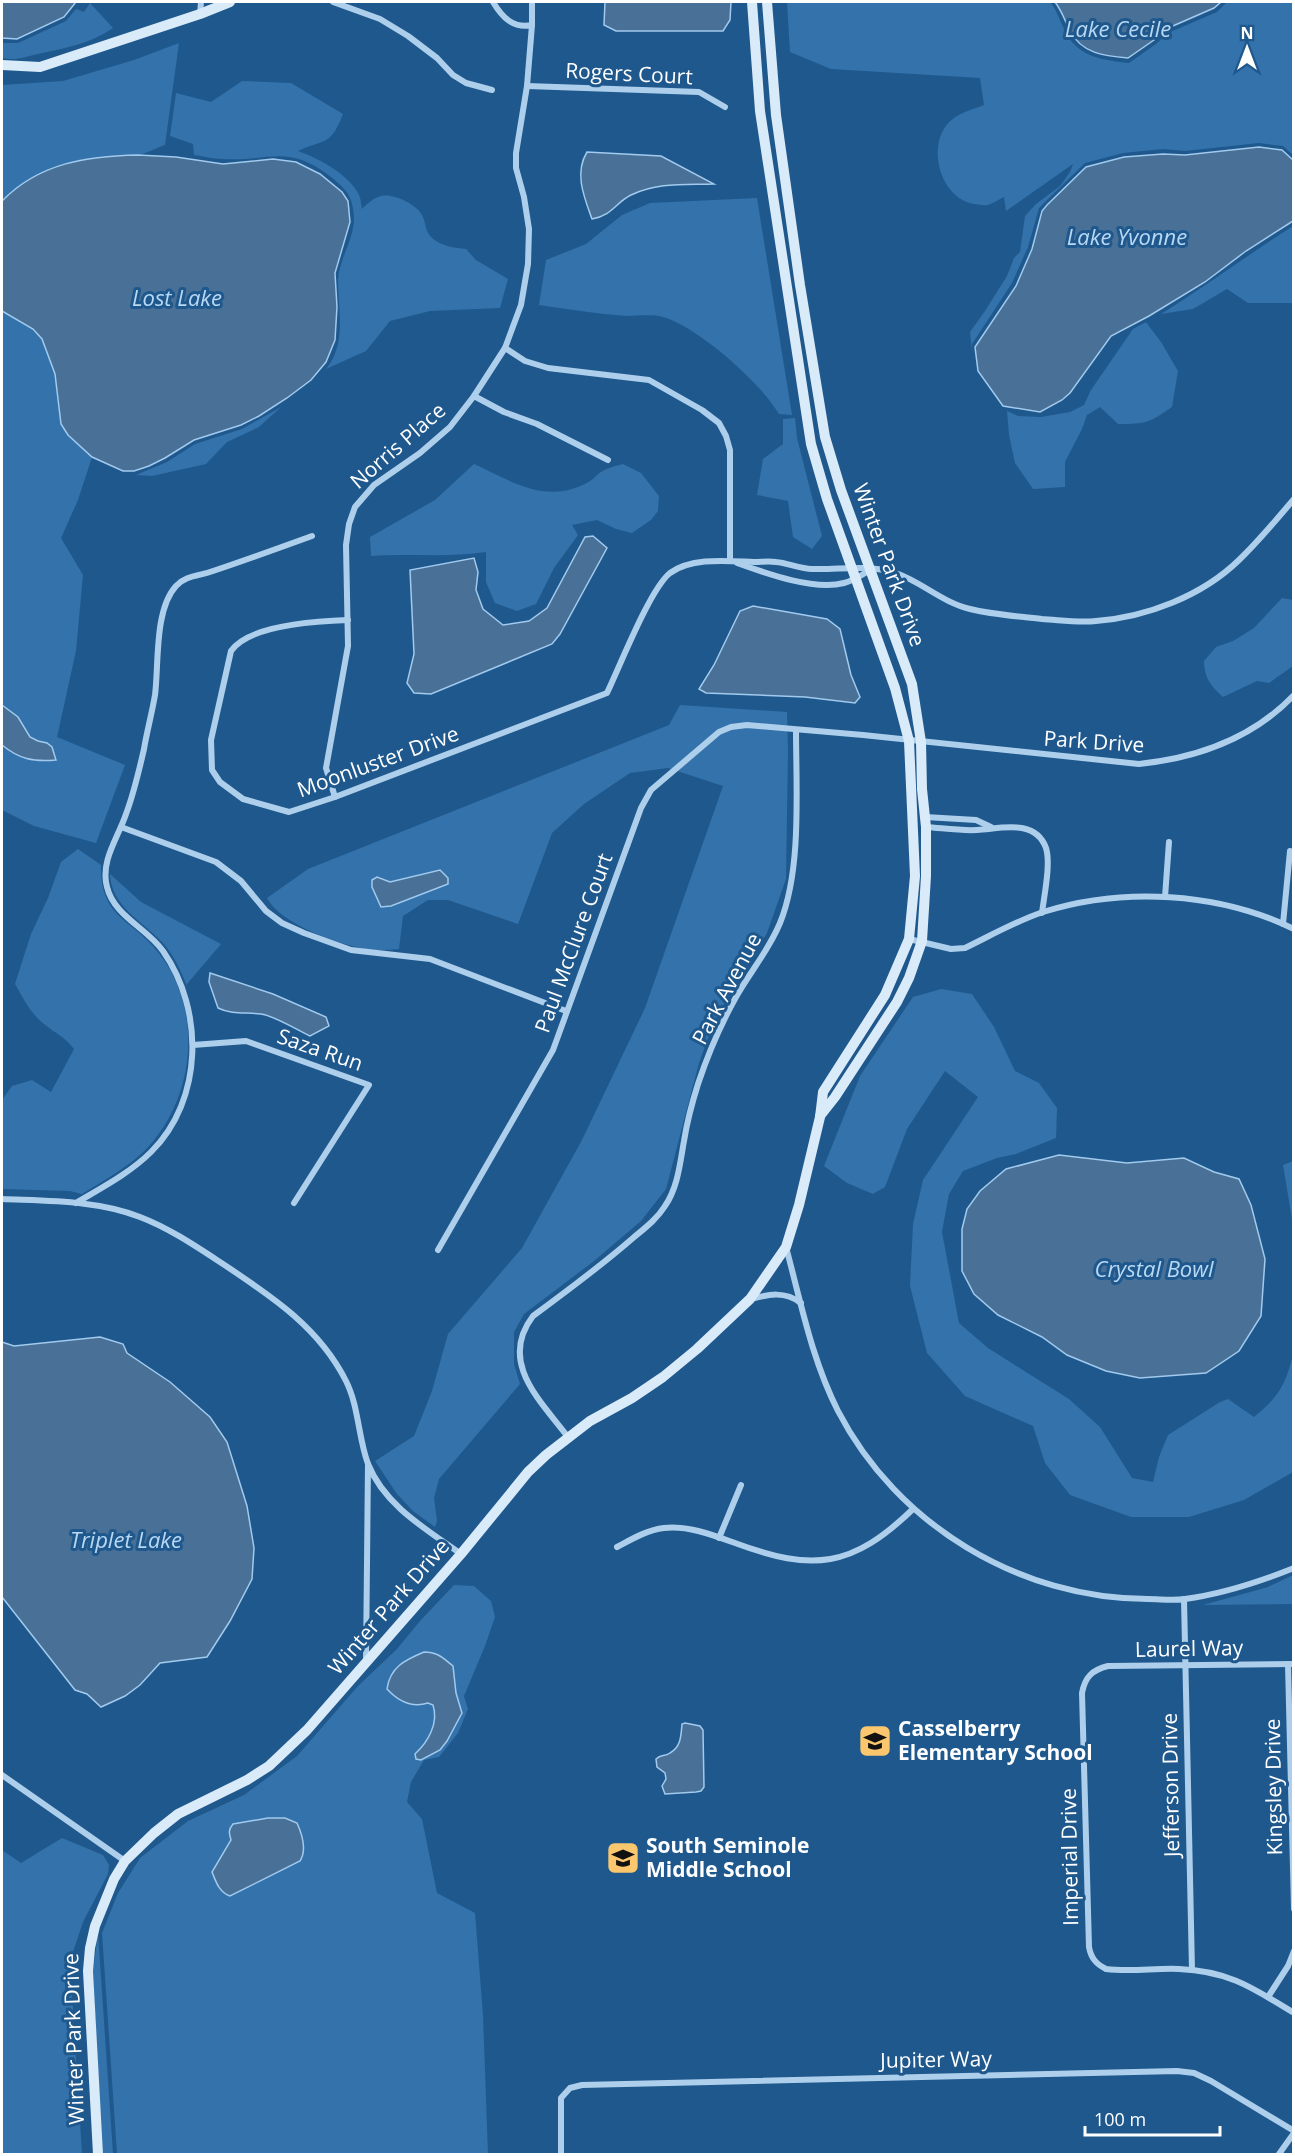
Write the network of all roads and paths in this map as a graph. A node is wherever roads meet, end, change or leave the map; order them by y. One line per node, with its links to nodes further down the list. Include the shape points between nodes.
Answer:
1 (201, 2): 8 (street)
2 (230, 2): 8 (street)
3 (333, 2): 12 (street, via 380,18 437,58 453,75)
4 (493, 2): 9 (street, via 502,16 516,24)
5 (532, 2): 9 (street, Norris Place)
6 (752, 2): 15 (street, Winter Park Drive)
7 (767, 2): 14 (street, Winter Park Drive)
8 (200, 14): 10 (street, via 40,67)
9 (532, 25): 11 (street, Norris Place)
10 (2, 65)
11 (527, 86): 13 (street, Rogers Court, via 699,92); 18 (street, Norris Place, via 516,168 529,229 528,264 521,305)
12 (492, 90)
13 (724, 107)
14 (776, 115): 15 (street); 16 (street, Winter Park Drive)
15 (761, 117): 17 (street, Winter Park Drive)
16 (801, 289): 17 (street); 25 (street, Winter Park Drive, via 825,436)
17 (788, 291): 26 (street, Winter Park Drive, via 811,444)
18 (505, 348): 19 (street, Norris Place); 23 (street, via 525,361 548,368 648,380 719,423 730,450)
19 (474, 396): 20 (street); 28 (street, Norris Place, via 450,426 374,485 355,507 346,545)
20 (608, 460)
21 (1293, 499): 25 (street, via 1266,533 1213,580 1161,608 1130,616 1074,621 994,614 944,599 900,574)
22 (312, 536): 34 (street, via 185,578 176,585 158,638 155,696 138,775)
23 (730, 561): 24 (street, Moonluster Drive, via 777,562); 27 (street, Moonluster Drive); 32 (street, Moonluster Drive, via 687,564 667,576 652,597 607,693)
24 (809, 569): 26 (street, Moonluster Drive); 27 (street)
25 (870, 570): 26 (street); 26 (street); 31 (street, Winter Park Drive, via 912,684)
26 (854, 573): 27 (street, Moonluster Drive, via 842,584); 31 (street, Winter Park Drive)
27 (805, 583)
28 (348, 620): 32 (street, Norris Place, via 348,646 326,768); 32 (street, Moonluster Drive, via 266,630 236,643 211,740 212,770 220,782 243,799 290,812)
29 (1293, 695): 31 (street, Park Drive, via 1243,735 1204,752 1172,760 1139,764)
30 (796, 730): 31 (street); 44 (street, Paul McClure Court, via 731,727 719,732 651,790); 54 (street, Park Avenue, via 795,857 790,891 781,922 736,997 698,1084 672,1194 653,1221 533,1316 520,1342 524,1375)
31 (915, 741): 33 (street, Winter Park Drive); 42 (street, Winter Park Drive, via 915,876)
32 (335, 797)
33 (925, 822): 35 (street, via 976,830); 35 (street, via 976,820); 43 (street, Winter Park Drive)
34 (121, 827): 44 (street, via 216,862 241,881 266,911 304,933 351,950 430,959); 45 (street, via 105,867 110,897 173,965 184,989)
35 (992, 828): 39 (street, via 1026,829 1046,847)
36 (1169, 842): 38 (street)
37 (1290, 851): 40 (street)
38 (1165, 897): 39 (street, via 1085,902); 40 (street, via 1220,905)
39 (1042, 912): 43 (street, via 964,948 951,949)
40 (1282, 924): 41 (street)
41 (1293, 929)
42 (909, 939): 43 (street); 46 (street, Winter Park Drive, via 885,995 823,1092)
43 (922, 941): 46 (street, Winter Park Drive, via 897,1002)
44 (566, 1011): 51 (street, Paul McClure Court, via 553,1050)
45 (193, 1045): 48 (street, via 185,1093 164,1135 131,1168); 49 (street, Saza Run, via 246,1041 369,1084)
46 (820, 1117): 50 (street, Winter Park Drive)
47 (2, 1199): 48 (street)
48 (76, 1203): 55 (street, via 140,1216 199,1249 292,1312 332,1355 347,1383)
49 (294, 1203)
50 (786, 1247): 52 (street, Winter Park Drive); 53 (street)
51 (438, 1250)
52 (750, 1299): 53 (street, via 782,1294); 54 (street, Winter Park Drive, via 663,1377)
53 (801, 1303): 57 (street, via 824,1381 839,1412 861,1450)
54 (568, 1437): 60 (street, Winter Park Drive, via 528,1472)
55 (368, 1464): 60 (street, via 393,1503); 63 (street)
56 (741, 1485): 58 (street)
57 (913, 1509): 58 (street, via 870,1545 818,1561 768,1556); 62 (street, via 990,1562 1052,1586 1123,1599)
58 (719, 1538): 59 (street, via 687,1529 664,1528 646,1532)
59 (617, 1547)
60 (461, 1554): 63 (street, Winter Park Drive)
61 (1293, 1568): 62 (street, via 1265,1580)
62 (1184, 1599): 65 (street, Jefferson Drive)
63 (366, 1662): 68 (street, Winter Park Drive, via 307,1730 269,1766 178,1814)
64 (1291, 1664): 65 (street, Laurel Way); 69 (street, Kingsley Drive)
65 (1184, 1665): 66 (street, Laurel Way, via 1108,1666); 71 (street, Jefferson Drive)
66 (1088, 1676): 71 (street, Imperial Drive, via 1082,1693 1091,1956 1097,1965 1116,1971)
67 (2, 1775): 68 (street)
68 (125, 1861): 75 (street, Winter Park Drive, via 102,1906 90,1948)
69 (1293, 1910)
70 (1293, 1951): 72 (street)
71 (1192, 1970): 72 (street, via 1232,1978)
72 (1269, 1997): 73 (street)
73 (1293, 2013)
74 (1293, 2132): 76 (street, Jupiter Way, via 1194,2073 582,2085 565,2091 560,2106); 77 (street)
75 (98, 2154)
76 (561, 2154)
77 (1279, 2154)

